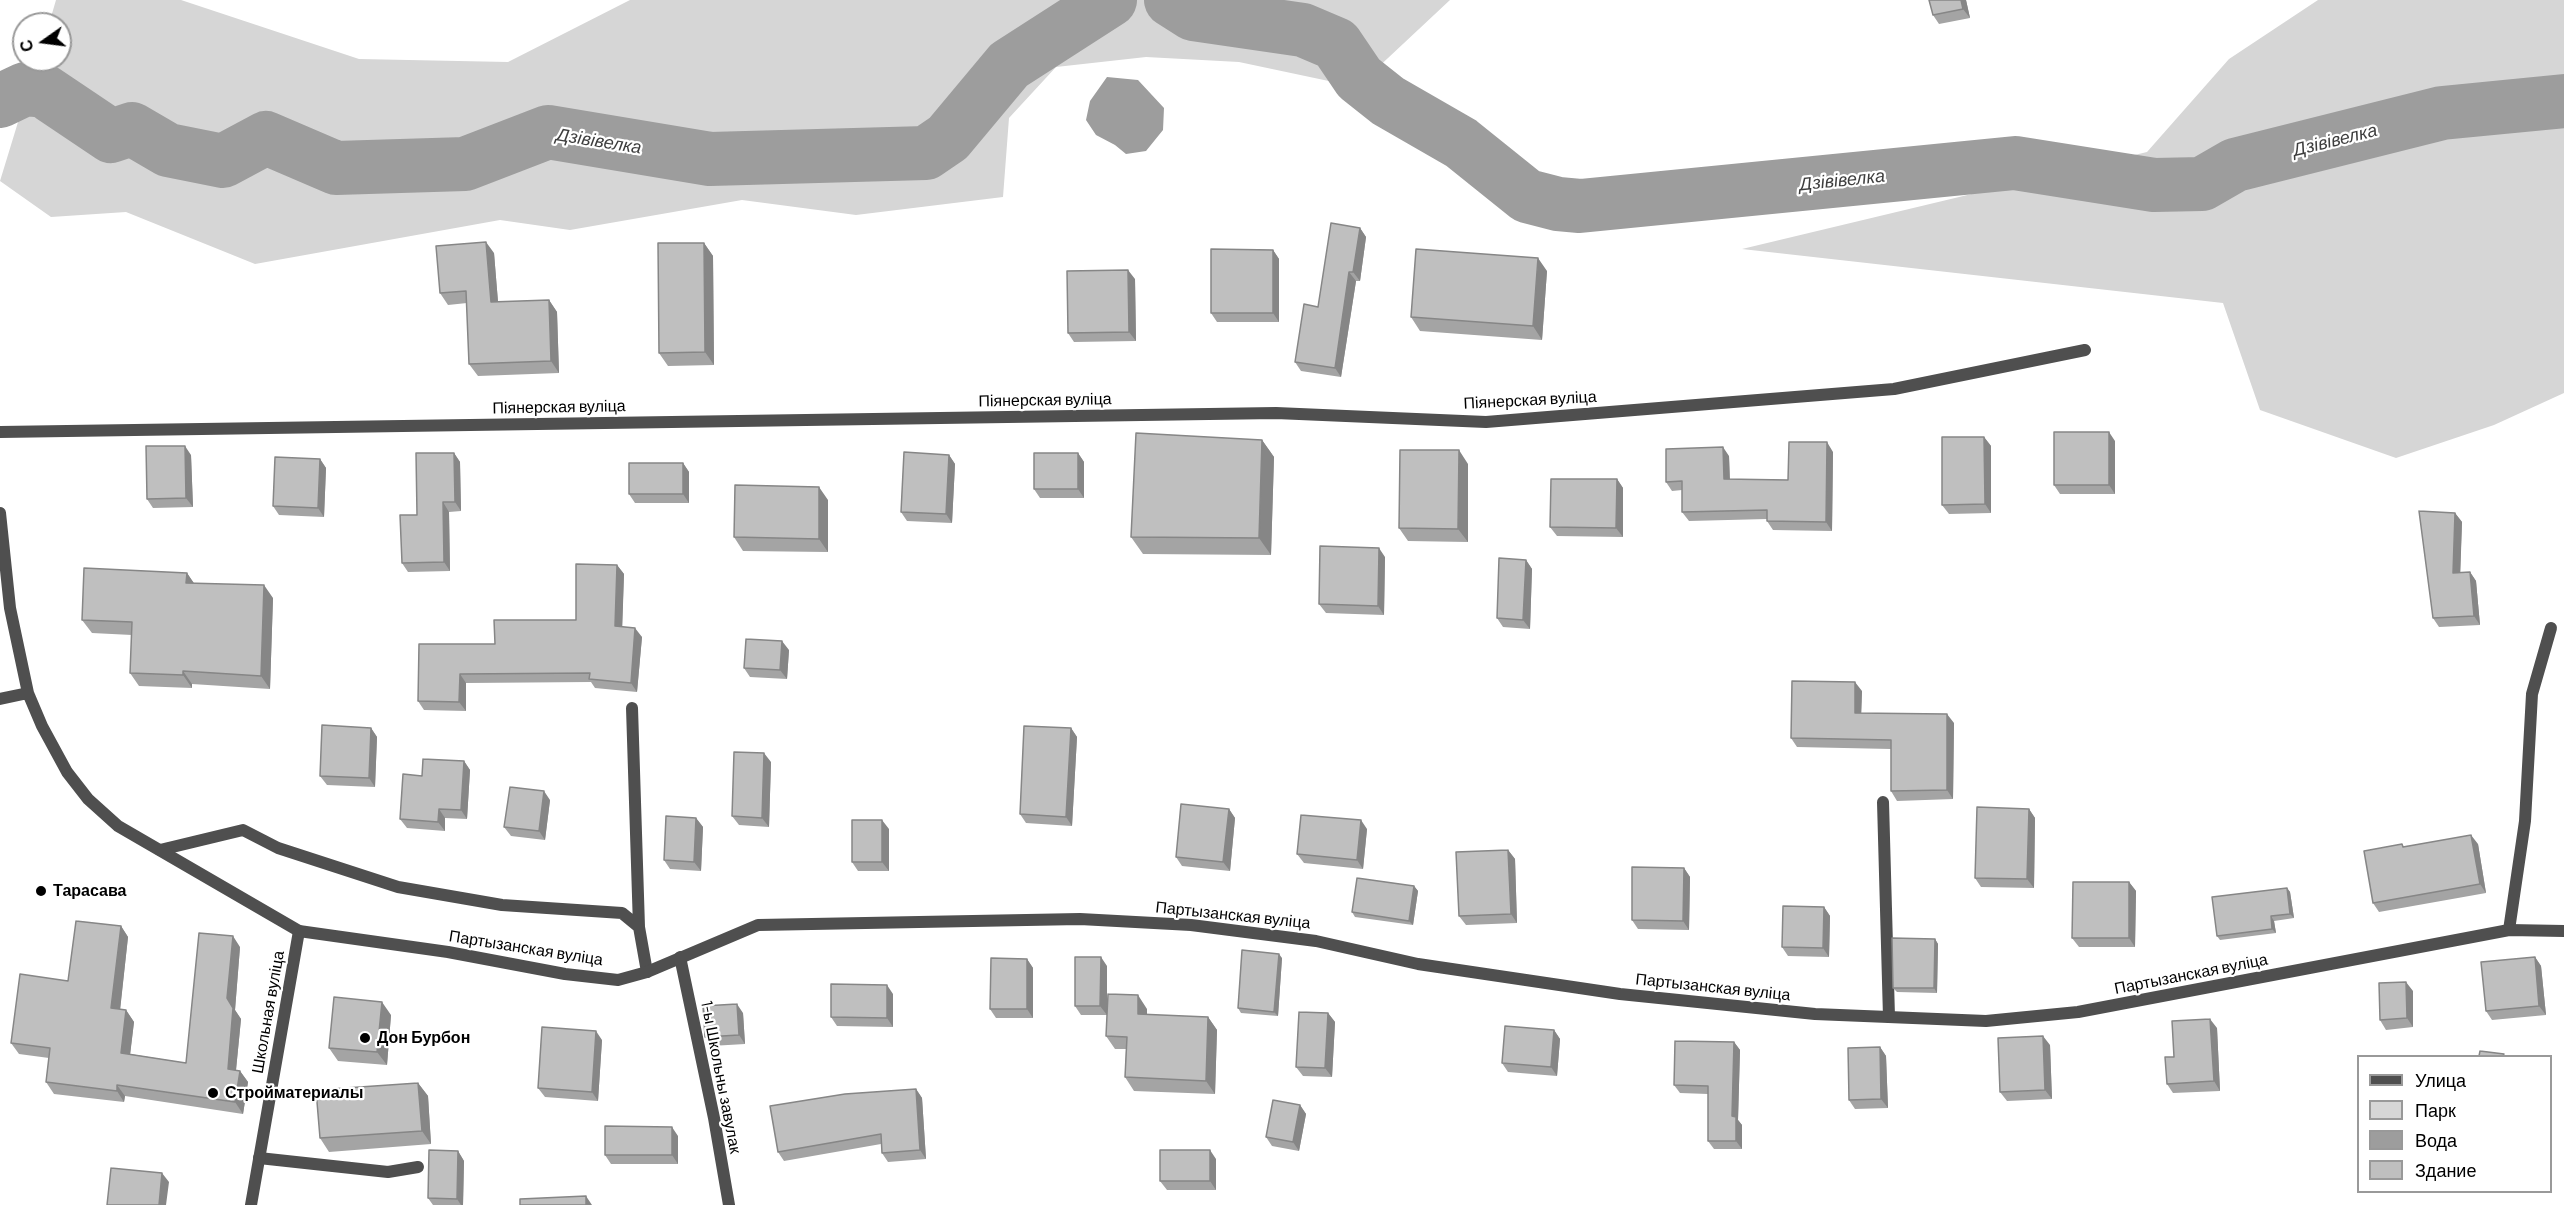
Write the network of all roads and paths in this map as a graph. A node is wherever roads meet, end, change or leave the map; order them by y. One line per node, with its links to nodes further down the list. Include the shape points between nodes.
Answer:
1 (2085, 350): 2 (street, Піянерская вуліца, via 1894,389 1486,422 1276,413)
2 (0, 432)
3 (0, 513): 5 (street, Партызанская вуліца, via 10,608)
4 (2551, 628): 11 (street, via 2532,694 2525,821)
5 (28, 693): 6 (street); 9 (street, Партызанская вуліца, via 56,753 88,799 118,826)
6 (0, 699)
7 (632, 708): 10 (street)
8 (1883, 802): 16 (street)
9 (160, 850): 10 (street, via 243,830 278,848 398,887 502,905 622,913); 12 (street, Партызанская вуліца)
10 (639, 927): 15 (street)
11 (2509, 930): 13 (street, Партызанская вуліца); 16 (street, Партызанская вуліца, via 2078,1012 1986,1021)
12 (299, 931): 15 (street, Партызанская вуліца, via 448,952 565,974 618,980); 17 (street, Школьная вуліца)
13 (2564, 931)
14 (680, 957): 15 (street, Партызанская вуліца); 16 (street, Партызанская вуліца, via 758,925 1080,919 1191,925 1316,941 1418,963 1620,994 1815,1014); 20 (street, 1-ы Школьны завулак)
15 (647, 972)
16 (1889, 1017)
17 (259, 1158): 18 (street, via 388,1172); 19 (street, Школьная вуліца)
18 (418, 1167)
19 (251, 1205)
20 (729, 1205)

